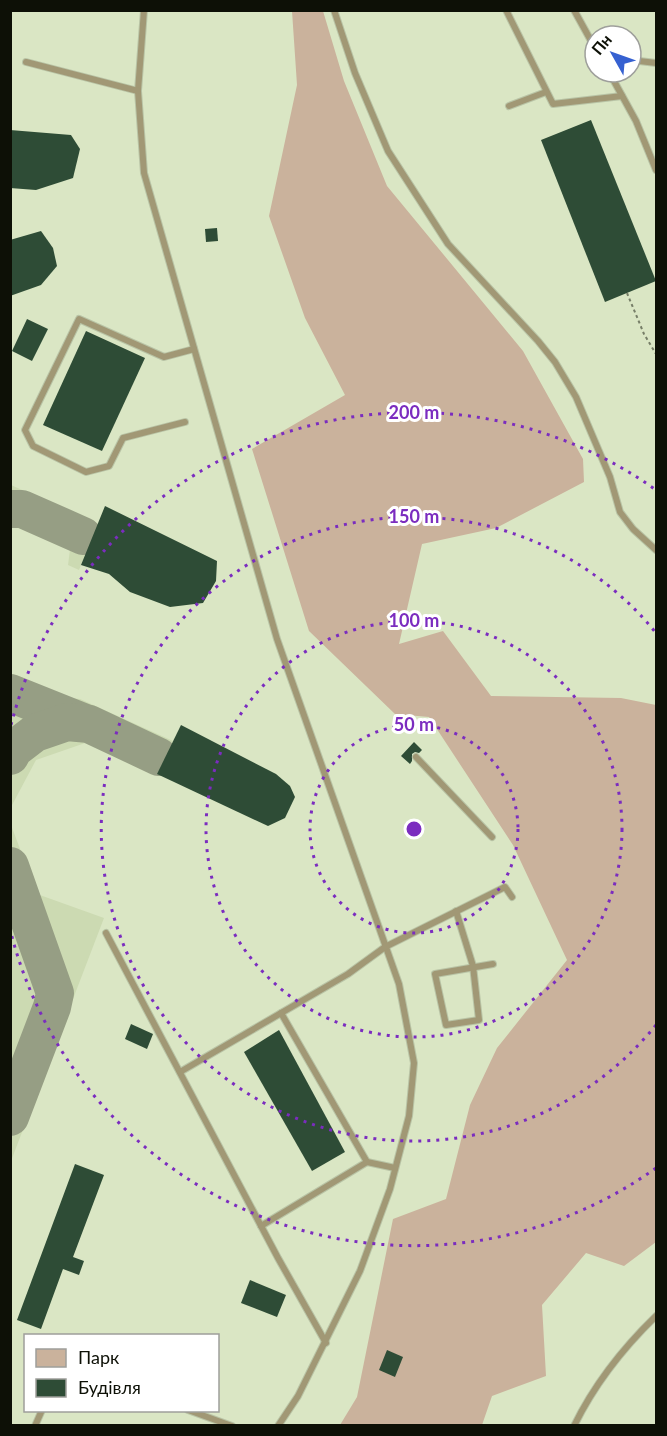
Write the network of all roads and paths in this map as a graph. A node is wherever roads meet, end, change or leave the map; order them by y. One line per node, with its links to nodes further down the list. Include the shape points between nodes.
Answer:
1 (144, 10): 8 (lane)
2 (334, 10): 17 (lane, via 388,151 448,244 555,362 576,397 610,477 620,512 633,530)
3 (506, 10): 9 (lane)
4 (574, 10): 5 (lane)
5 (583, 26)
6 (26, 62): 8 (lane)
7 (616, 84): 10 (lane)
8 (138, 91): 14 (lane, via 144,173)
9 (546, 92): 10 (lane, via 553,105); 11 (lane)
10 (622, 96): 12 (lane)
11 (509, 106)
12 (657, 171)
13 (627, 293): 15 (path)
14 (194, 349): 16 (lane, via 164,357 79,319 25,430 33,446 86,472 109,466 123,438); 23 (lane, via 277,639)
15 (657, 354)
16 (185, 422)
17 (657, 550)
18 (416, 757): 19 (lane)
19 (492, 837)
20 (512, 897): 21 (lane, via 505,887)
21 (456, 911): 23 (lane); 25 (lane)
22 (106, 933): 27 (lane)
23 (385, 947): 26 (lane); 29 (lane, via 399,984 414,1063 409,1116)
24 (493, 964): 25 (lane)
25 (473, 966): 25 (lane, via 479,1020 446,1025 435,974)
26 (281, 1013): 27 (lane); 28 (lane)
27 (180, 1072): 30 (lane)
28 (367, 1161): 29 (lane); 30 (lane)
29 (395, 1168): 32 (lane, via 360,1271)
30 (261, 1226): 32 (lane)
31 (657, 1316): 36 (lane, via 607,1369)
32 (326, 1343): 35 (lane)
33 (194, 1412): 34 (lane)
34 (232, 1425)
35 (278, 1425)
36 (574, 1425)

